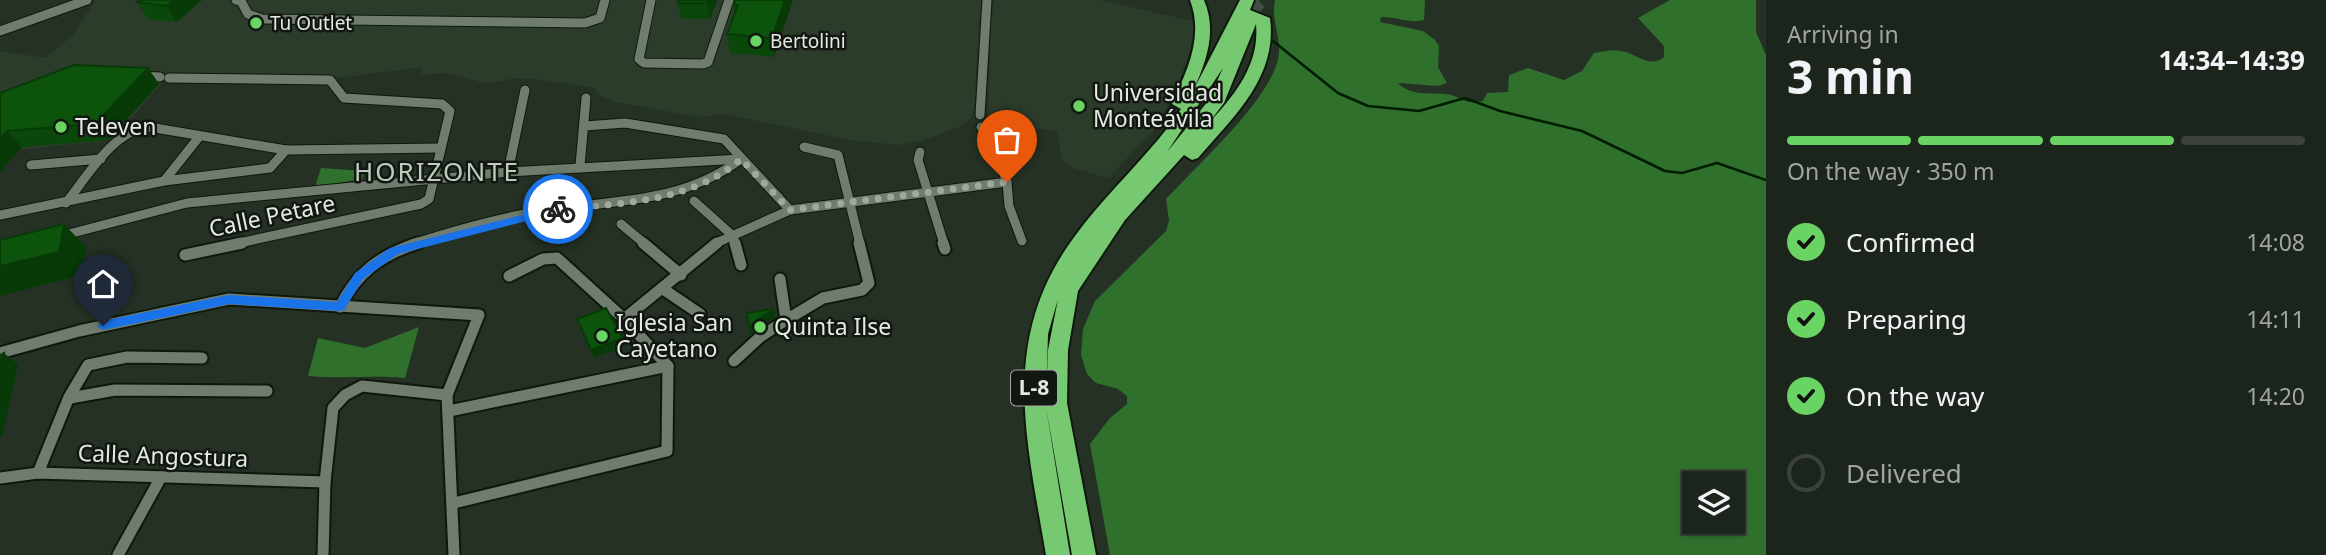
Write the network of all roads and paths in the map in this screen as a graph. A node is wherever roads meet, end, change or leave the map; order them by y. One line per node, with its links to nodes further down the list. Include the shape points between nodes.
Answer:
1 (87, 0): 11 (street)
2 (236, 0): 3 (street, via 248,14 261,19 585,23 596,20)
3 (606, 0)
4 (650, 0): 5 (street, via 639,59 644,63 703,64 708,62)
5 (729, 0)
6 (987, 0): 15 (street)
7 (1197, 0): 22 (highway, via 1205,23 1203,41)
8 (1247, 0): 22 (highway, L-8, via 1196,95)
9 (1258, 0): 42 (highway, L-8, via 1216,103)
10 (1263, 18): 42 (highway, via 1266,39 1258,70 1246,89 1192,154)
11 (0, 31)
12 (130, 76): 20 (street, via 326,80 334,82 344,98 446,104 450,111)
13 (525, 90): 28 (street)
14 (586, 98): 16 (street)
15 (980, 115)
16 (585, 126): 25 (street, via 625,123 718,137); 27 (street)
17 (981, 127): 31 (street, via 988,132)
18 (199, 137): 21 (street); 24 (street, via 134,128); 30 (street)
19 (804, 147): 35 (street, via 837,153)
20 (441, 148): 21 (street); 29 (street)
21 (286, 149): 30 (street, via 270,168)
22 (1160, 149): 70 (highway, L-8, via 1086,231 1045,304 1038,334 1034,402)
23 (920, 152): 32 (street, via 918,160)
24 (101, 159): 26 (street); 34 (street)
25 (741, 159): 27 (street); 36 (street); 50 (street, via 722,174 655,197 536,212 402,248 359,276)
26 (31, 165)
27 (580, 166): 28 (street)
28 (508, 172): 29 (street)
29 (434, 179): 40 (street, via 174,205); 44 (street, Calle Petare, via 429,199 421,204)
30 (164, 181): 34 (street)
31 (1007, 182): 32 (street); 41 (street, via 1009,206)
32 (928, 192): 35 (street); 43 (street)
33 (694, 201): 39 (street)
34 (66, 203): 37 (street)
35 (849, 203): 36 (street); 53 (street, via 868,286 823,298)
36 (790, 210): 39 (street)
37 (0, 215)
38 (621, 224): 46 (street)
39 (733, 236): 45 (street); 46 (street, via 716,243)
40 (52, 238)
41 (1022, 241)
42 (1098, 244): 71 (highway, L-8, via 1069,290 1058,350 1056,402)
43 (945, 249)
44 (185, 255)
45 (741, 265)
46 (681, 275): 49 (street)
47 (509, 276): 52 (street, via 543,259 557,258)
48 (780, 279): 53 (street)
49 (663, 289): 51 (street); 52 (street)
50 (340, 307): 54 (street, via 222,300); 59 (street, via 479,315)
51 (700, 314)
52 (624, 319): 57 (street)
53 (786, 320): 56 (street)
54 (0, 353)
55 (202, 358): 60 (street, via 101,361 79,373)
56 (734, 361)
57 (668, 366): 61 (street); 66 (street, via 667,451)
58 (267, 391): 60 (street, via 115,390)
59 (447, 395): 61 (street); 65 (street, via 362,386 345,395 334,408)
60 (70, 398): 62 (street)
61 (449, 411): 66 (street)
62 (38, 473): 63 (street, Calle Angostura); 64 (street, Calle Angostura)
63 (161, 477): 65 (street, Calle Angostura); 67 (street)
64 (0, 478)
65 (325, 482): 68 (street)
66 (454, 503): 69 (street)
67 (118, 555)
68 (323, 555)
69 (454, 555)
70 (1058, 555)
71 (1084, 555)

